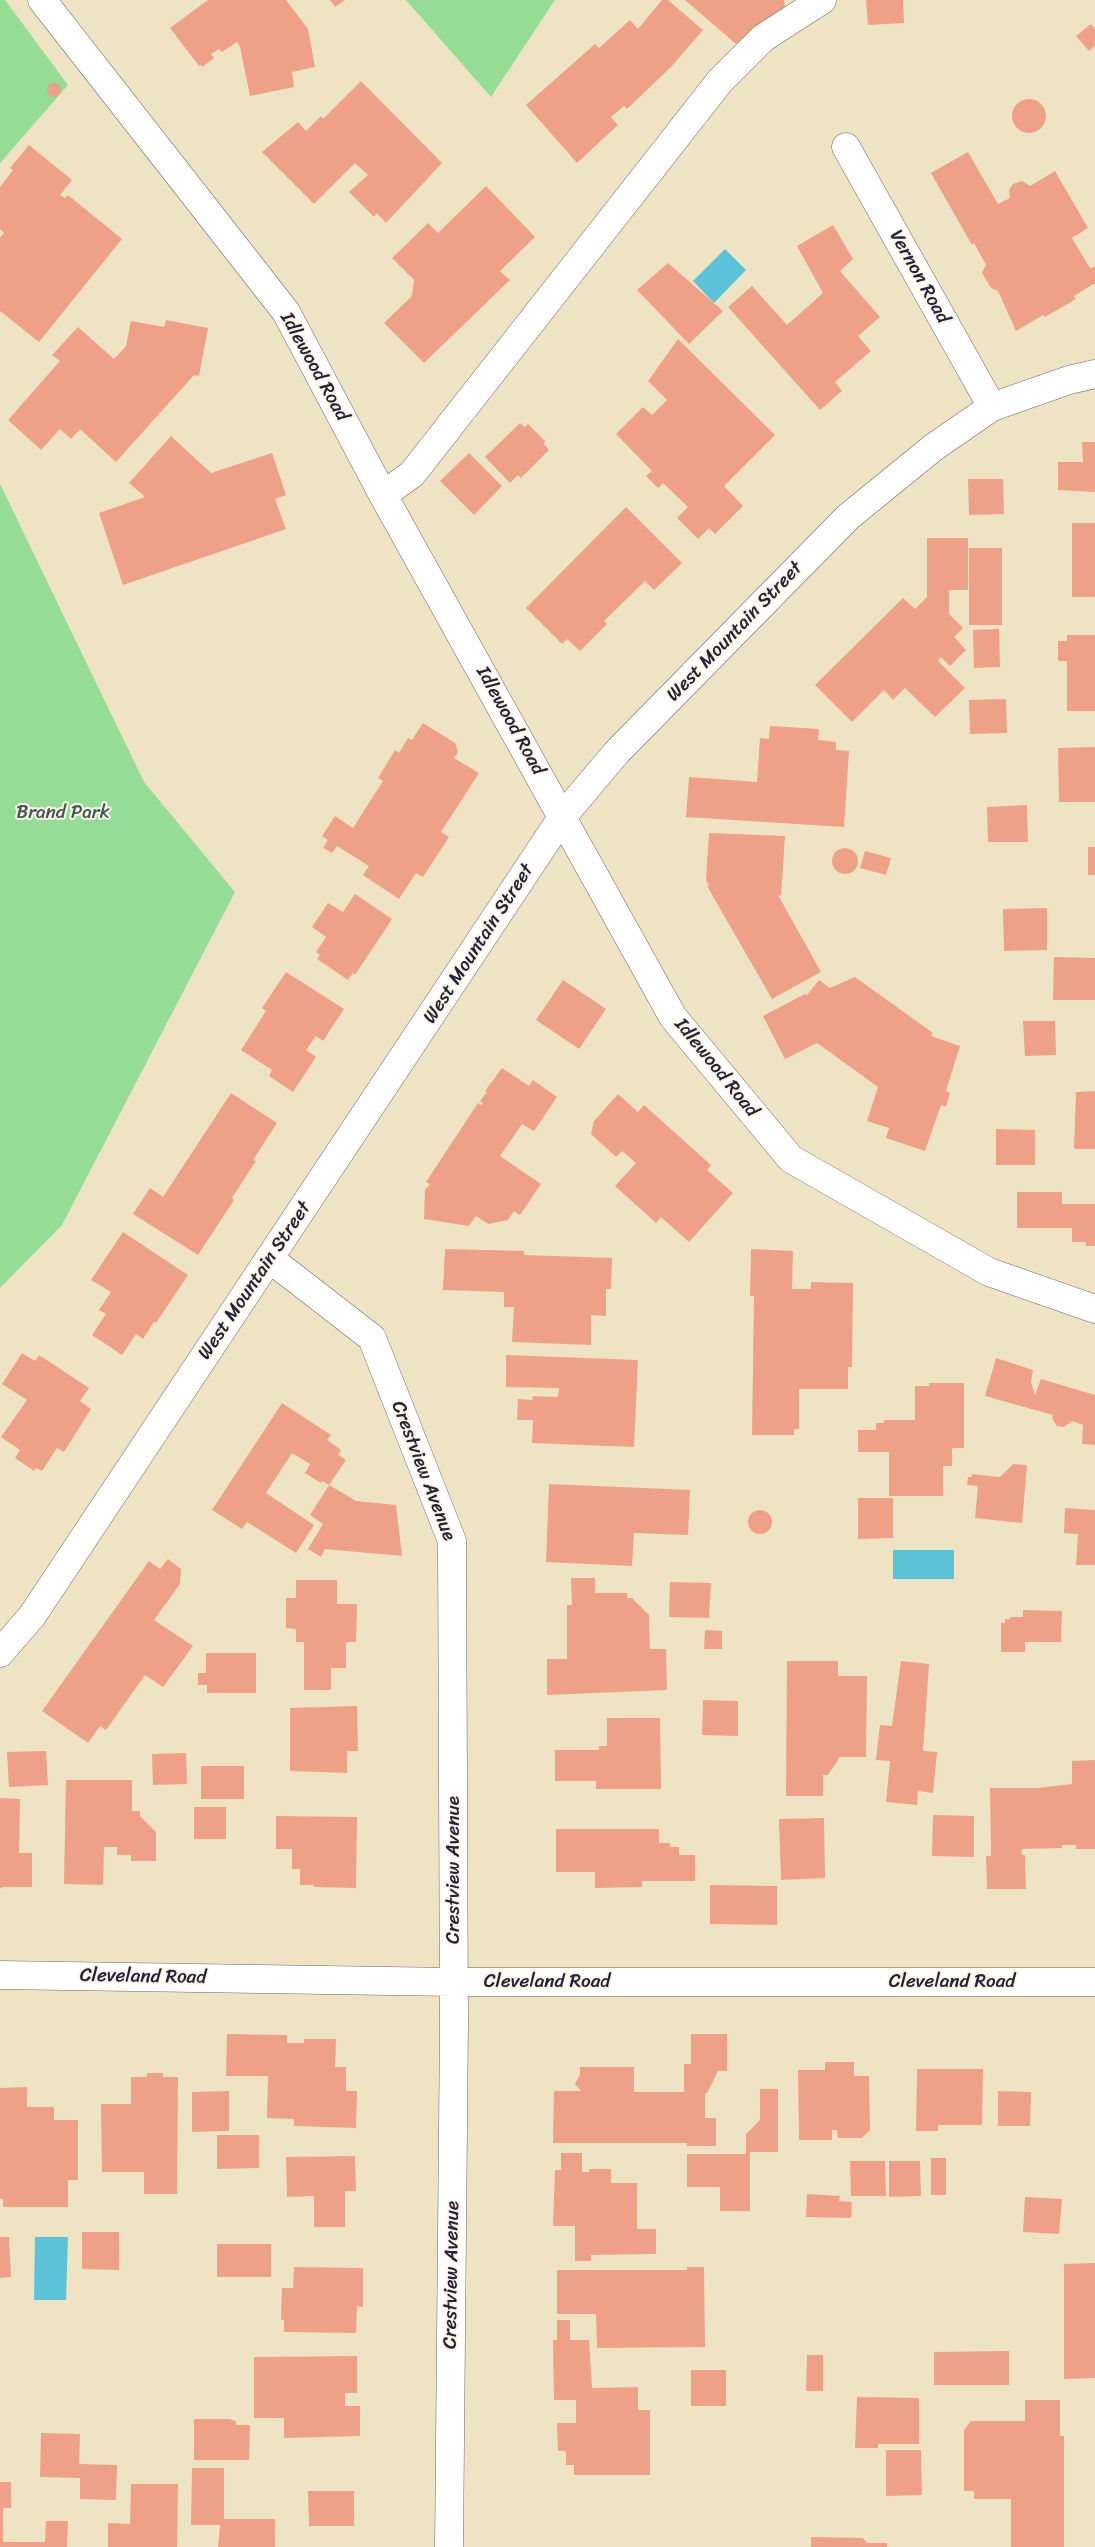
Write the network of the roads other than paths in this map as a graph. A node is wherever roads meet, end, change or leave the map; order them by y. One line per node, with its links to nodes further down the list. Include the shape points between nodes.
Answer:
1 (42, 0): 6 (street, Idlewood Road, via 286,312)
2 (822, 0): 6 (street, via 763,38 720,80 412,474)
3 (846, 147): 5 (street, Vernon Road)
4 (1095, 374): 5 (street, West Mountain Street)
5 (992, 407): 7 (street, West Mountain Street, via 934,447 848,517 617,752)
6 (383, 495): 7 (street, Idlewood Road)
7 (563, 816): 8 (street, West Mountain Street); 9 (street, Idlewood Road, via 673,1017 791,1158 989,1272)
8 (270, 1259): 10 (street, West Mountain Street, via 32,1616); 12 (street, Crestview Avenue, via 372,1338 452,1541)
9 (1095, 1309)
10 (0, 1653)
11 (0, 1975): 12 (street, Cleveland Road)
12 (454, 1982): 13 (street, Cleveland Road); 14 (street, Crestview Avenue)
13 (1095, 1982)
14 (449, 2547)

